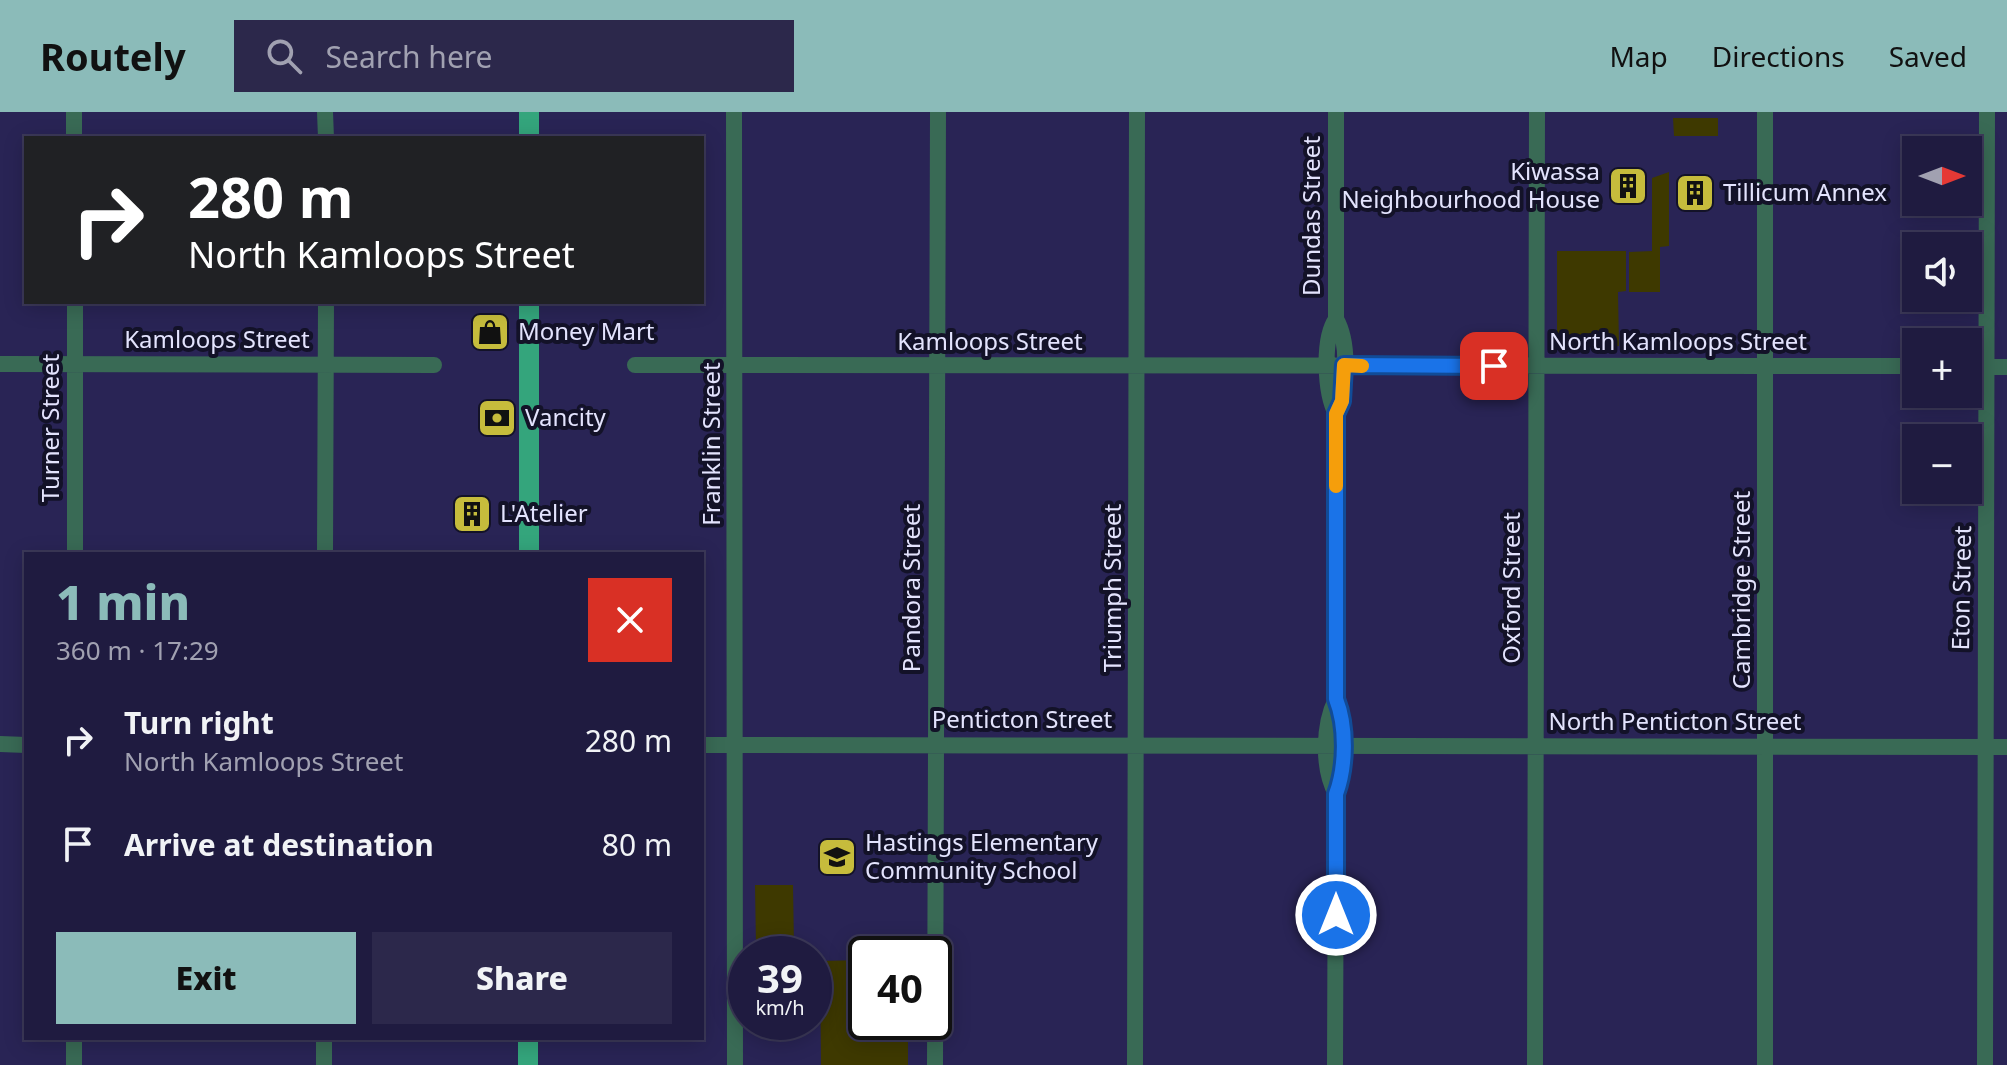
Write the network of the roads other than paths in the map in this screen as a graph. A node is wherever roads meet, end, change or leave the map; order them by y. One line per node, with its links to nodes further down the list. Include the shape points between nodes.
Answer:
1 (74, 112): 11 (street)
2 (325, 112): 12 (street)
3 (529, 112): 13 (main road)
4 (734, 112): 22 (street, Franklin Street)
5 (938, 112): 23 (street, Pandora Street)
6 (1137, 112): 25 (street, Triumph Street)
7 (1336, 112): 24 (street, Dundas Street, via 1336,319 1342,329)
8 (1537, 112): 26 (street, Oxford Street)
9 (1987, 112): 30 (street, Eton Street)
10 (1767, 113): 28 (street, Cambridge Street)
11 (74, 136)
12 (326, 136)
13 (529, 136)
14 (75, 304): 18 (street, Turner Street)
15 (326, 304): 19 (street)
16 (529, 304): 34 (main road)
17 (0, 364): 18 (street, Kamloops Street)
18 (75, 364): 19 (street, Kamloops Street); 32 (street, Turner Street)
19 (326, 365): 20 (street, Kamloops Street); 33 (street)
20 (434, 365)
21 (635, 365): 22 (street, Kamloops Street)
22 (736, 365): 23 (street, Kamloops Street); 39 (street, Franklin Street)
23 (936, 365): 25 (street, Kamloops Street); 40 (street, Pandora Street)
24 (1336, 365): 25 (street, Kamloops Street); 26 (street, North Kamloops Street); 42 (street, Dundas Street, via 1342,401 1336,414 1336,699 1342,713)
25 (1137, 366): 36 (street, Triumph Street)
26 (1537, 366): 28 (street, North Kamloops Street); 41 (street, Oxford Street)
27 (1902, 366): 28 (street, North Kamloops Street)
28 (1766, 367): 43 (street, Cambridge Street)
29 (1982, 367): 30 (street)
30 (1988, 367): 31 (street); 44 (street, Eton Street)
31 (2007, 367)
32 (75, 552)
33 (325, 552)
34 (529, 552)
35 (0, 744): 37 (street)
36 (1137, 744): 40 (street, Penticton Street); 42 (street, Penticton Street); 54 (street, Triumph Street)
37 (24, 745)
38 (704, 745): 39 (street, Penticton Street)
39 (735, 745): 40 (street, Penticton Street); 52 (street, Franklin Street)
40 (935, 745): 53 (street, Pandora Street)
41 (1535, 745): 42 (street, North Penticton Street); 43 (street, North Penticton Street); 56 (street, Oxford Street)
42 (1335, 746): 55 (street, Dundas Street, via 1341,779 1336,794)
43 (1766, 747): 44 (street, North Penticton Street); 57 (street, Cambridge Street)
44 (1984, 747): 45 (street, North Penticton Street); 58 (street, Eton Street)
45 (2007, 747)
46 (74, 1040): 49 (street)
47 (324, 1040): 50 (street)
48 (528, 1040): 51 (main road)
49 (74, 1065)
50 (324, 1065)
51 (528, 1065)
52 (735, 1065)
53 (935, 1065)
54 (1135, 1065)
55 (1335, 1065)
56 (1535, 1065)
57 (1765, 1065)
58 (1985, 1065)

